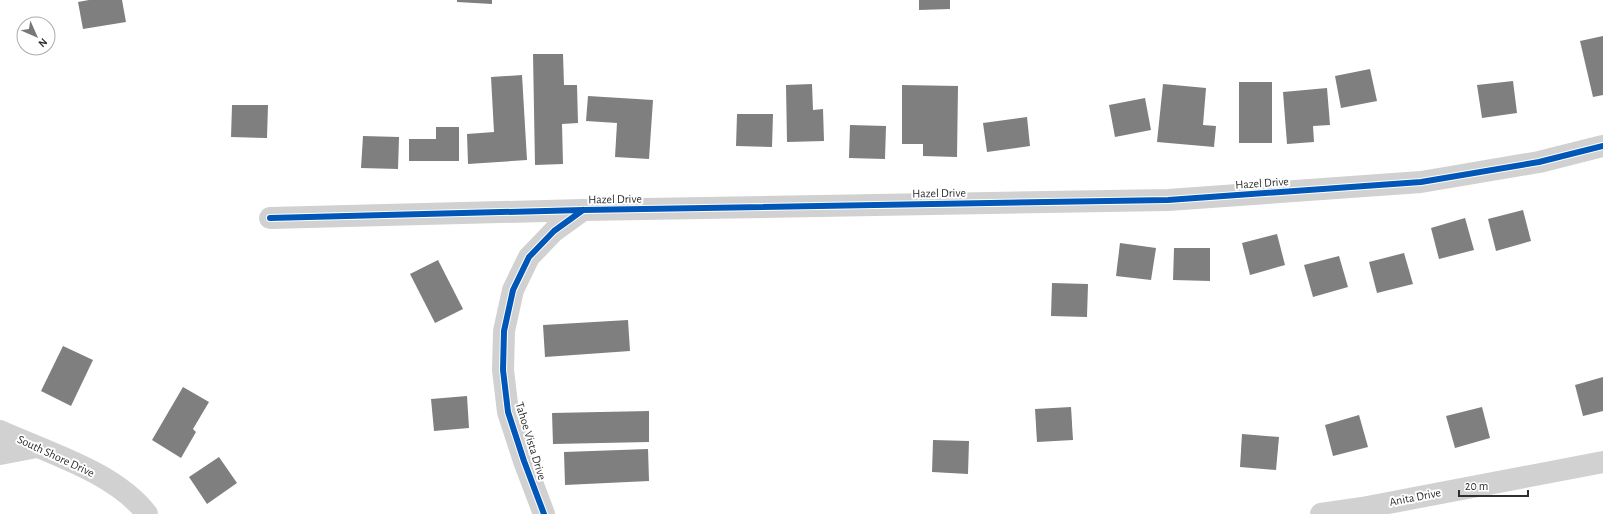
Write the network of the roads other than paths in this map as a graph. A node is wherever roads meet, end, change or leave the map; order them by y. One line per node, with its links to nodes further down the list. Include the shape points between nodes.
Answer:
1 (1603, 146): 2 (street, Hazel Drive, via 1539,162 1421,182 1176,200)
2 (583, 210): 3 (street, Hazel Drive); 9 (street, Tahoe Vista Drive, via 554,231 528,257 513,290 504,331 503,370 508,412)
3 (270, 218)
4 (0, 430): 5 (street, South Shore Drive)
5 (37, 447): 6 (street); 8 (street, South Shore Drive, via 90,470 116,486 138,503)
6 (0, 454)
7 (1603, 462): 10 (street, Anita Drive)
8 (147, 514)
9 (544, 514)
10 (1321, 514)

